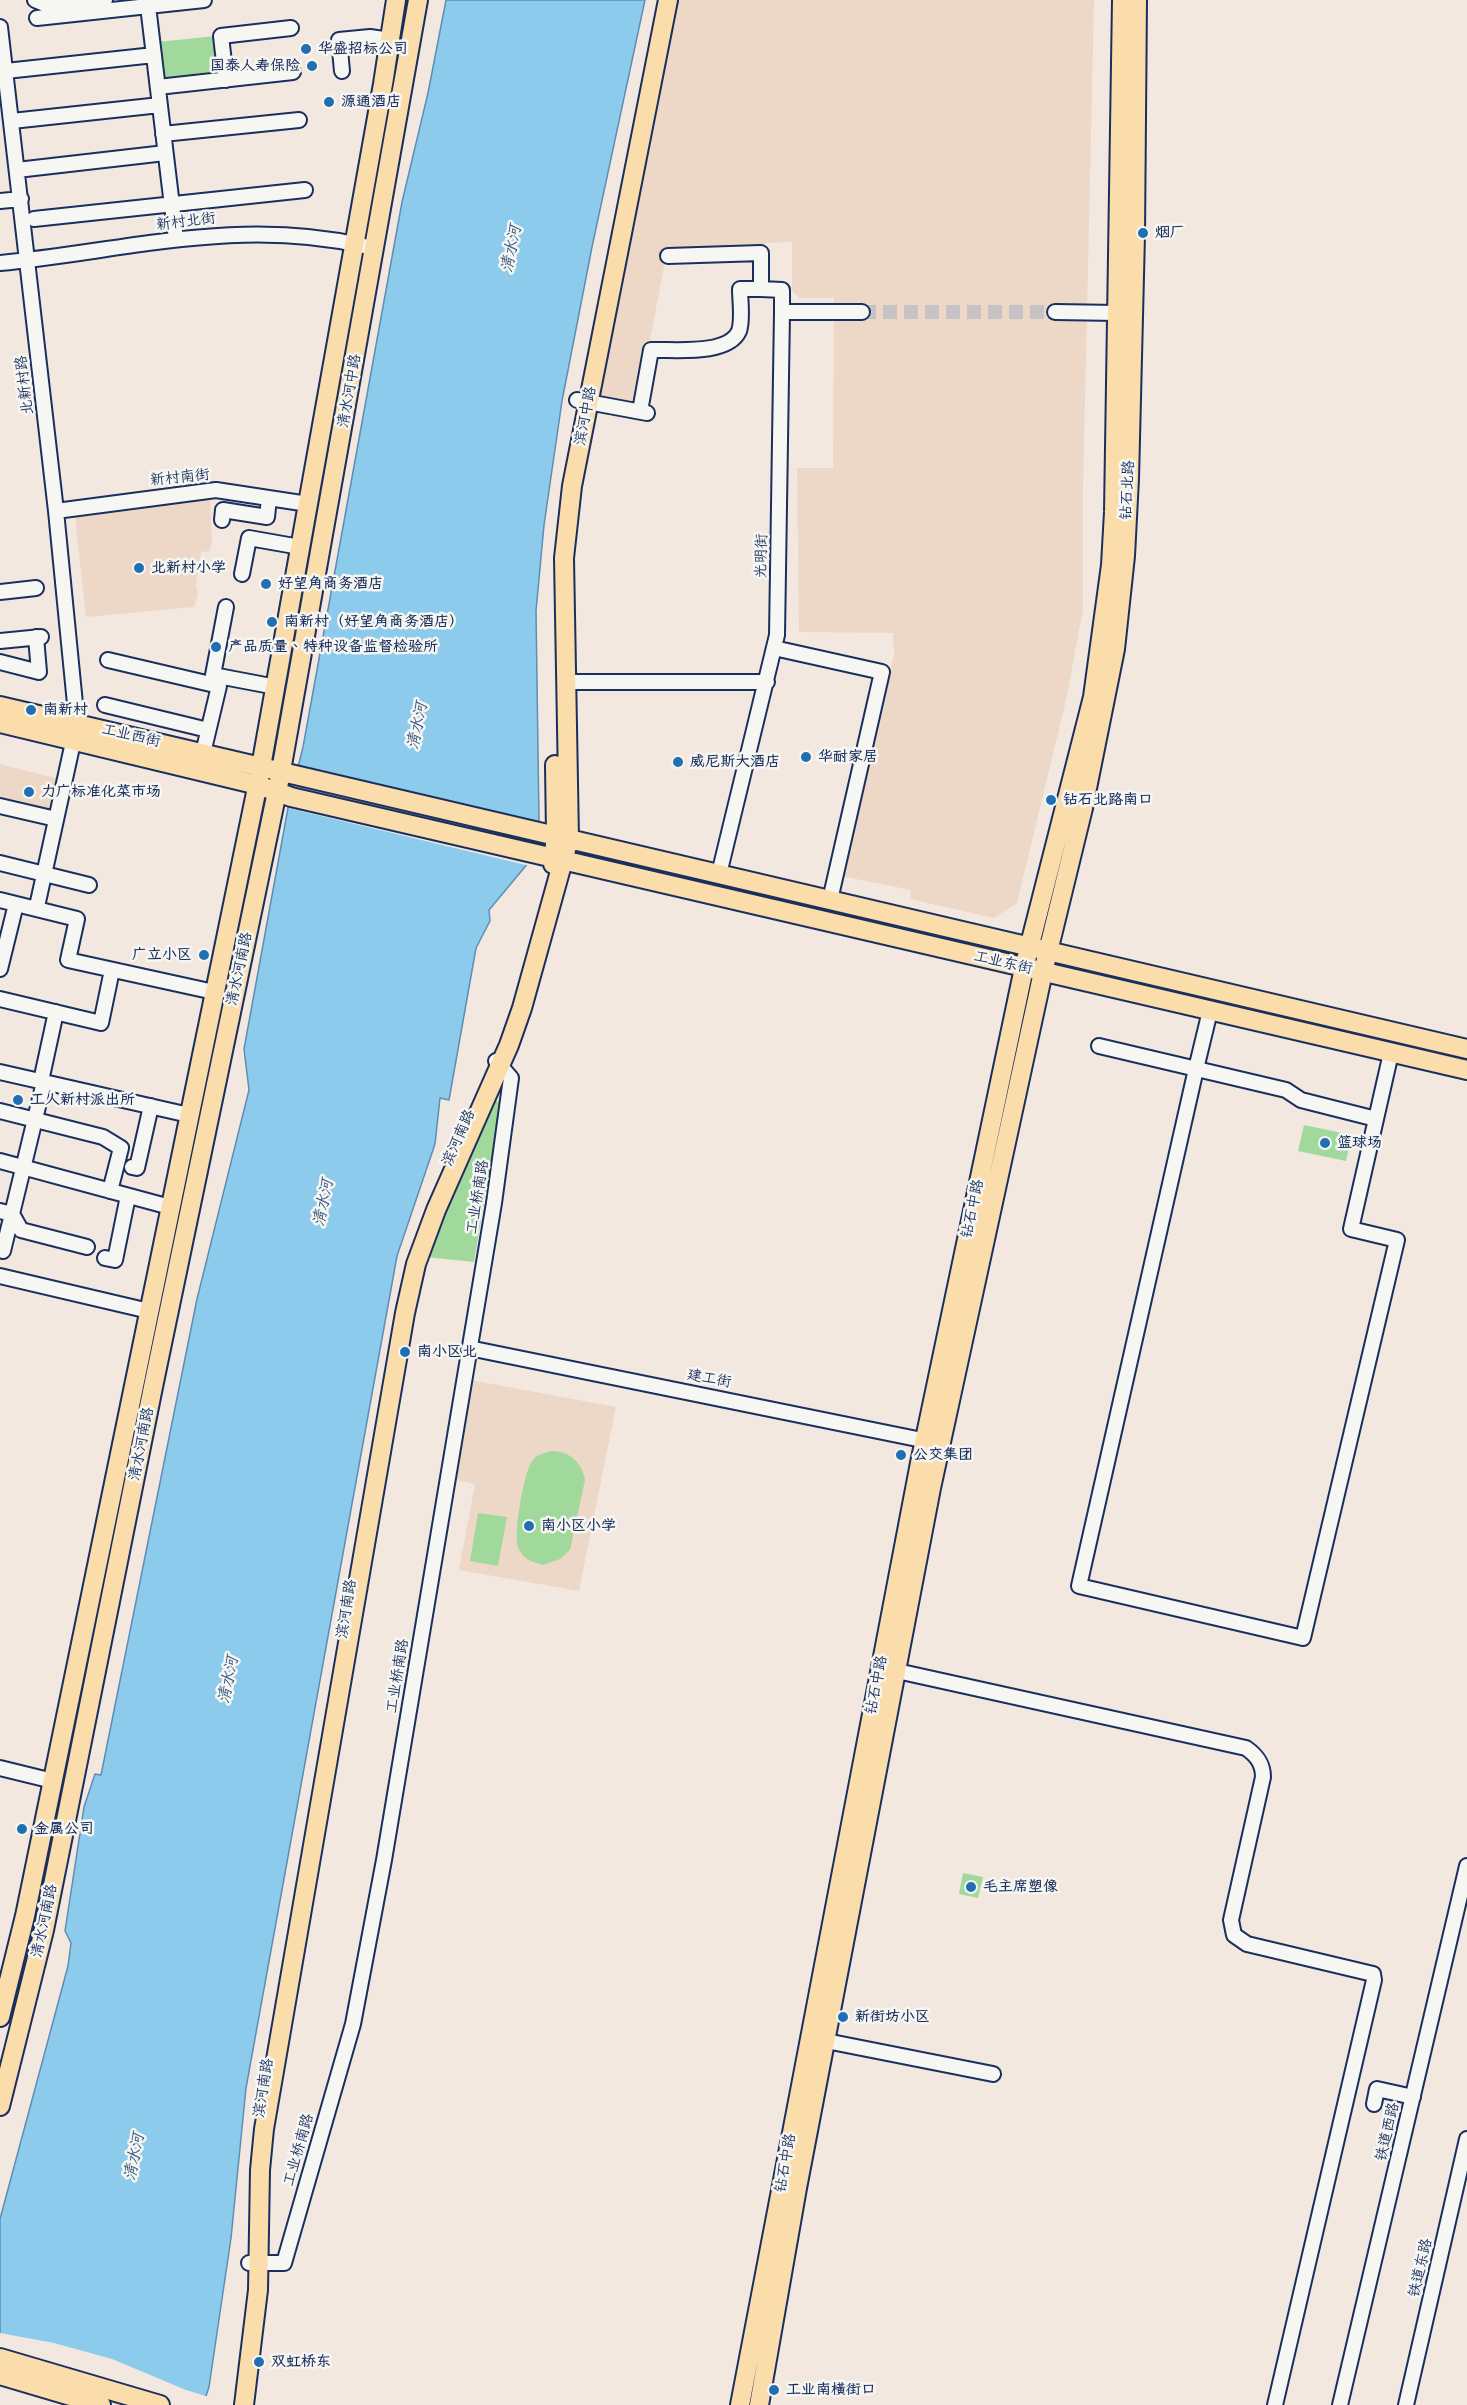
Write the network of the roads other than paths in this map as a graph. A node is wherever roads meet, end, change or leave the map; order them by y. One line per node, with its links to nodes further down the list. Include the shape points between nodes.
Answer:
1 (35, 0): 2 (street, via 47,5)
2 (105, 0)
3 (204, 0): 10 (street)
4 (396, 0): 14 (main road, 清水河中路)
5 (418, 0): 37 (main road, 清水河中路)
6 (656, 0): 46 (main road, 滨河中路)
7 (668, 0): 46 (main road, 滨河中路)
8 (1122, 0): 45 (main road, 钻石北路)
9 (1137, 0): 87 (main road, 钻石北路, via 1129,479 1120,608 1085,796)
10 (148, 6): 11 (street); 15 (street)
11 (37, 18)
12 (291, 28): 19 (street, via 221,36)
13 (1, 31): 16 (street, 北新村路)
14 (390, 40): 17 (street, via 339,40); 36 (main road, 清水河中路)
15 (154, 55): 16 (street); 21 (street)
16 (6, 71): 20 (street, 北新村路)
17 (342, 71)
18 (293, 72): 19 (street)
19 (226, 80): 21 (street)
20 (4, 87): 24 (street, 北新村路)
21 (158, 87): 22 (street)
22 (160, 105): 24 (street); 25 (street)
23 (298, 120): 25 (street)
24 (12, 121): 26 (street, 北新村路)
25 (163, 134): 28 (street)
26 (15, 149): 27 (street); 29 (street, 北新村路)
27 (0, 150)
28 (165, 153): 29 (street); 33 (street)
29 (18, 170): 31 (street, 北新村路)
30 (305, 190): 33 (street)
31 (21, 199): 32 (street); 39 (street, 北新村路)
32 (0, 201)
33 (172, 205): 34 (street); 35 (street)
34 (34, 219)
35 (176, 239): 36 (street, 新村北街, via 277,235); 39 (street, 新村北街)
36 (354, 244): 37 (street, 新村北街); 48 (main road, 清水河中路)
37 (375, 249): 72 (main road, 清水河中路, via 284,758 290,771)
38 (668, 256): 41 (street, via 761,253)
39 (28, 261): 40 (street, 新村北街); 49 (street, 北新村路)
40 (0, 263)
41 (761, 289): 42 (street, 光明街, via 782,290); 46 (street, via 740,289 739,330 723,345 713,349 651,350 643,412)
42 (782, 312): 43 (street); 57 (street, 光明街)
43 (862, 312)
44 (1056, 312): 45 (street)
45 (1118, 313): 86 (main road, 钻石北路, via 1114,512 1103,628 1093,697)
46 (583, 401): 60 (main road, 滨河中路, via 564,558); 76 (main road, 滨河中路, via 552,551)
47 (269, 498): 48 (street, 新村南街); 49 (street, 新村南街, via 216,490); 50 (street, via 267,518 223,510)
48 (308, 504): 51 (main road, 清水河中路)
49 (56, 510): 67 (street, 北新村路)
50 (222, 520)
51 (300, 547): 52 (street, via 249,538); 62 (main road, 清水河中路)
52 (242, 574)
53 (36, 588): 54 (street)
54 (0, 592)
55 (226, 607): 62 (street, via 213,675)
56 (0, 641): 59 (street, via 39,637 39,672)
57 (774, 648): 61 (street, 光明街); 83 (street, via 882,672)
58 (108, 660): 66 (street, via 219,686)
59 (0, 662)
60 (566, 682): 61 (street); 76 (main road, 滨河中路)
61 (767, 682): 80 (street, 光明街)
62 (276, 687): 68 (main road, 清水河中路)
63 (105, 705): 66 (street)
64 (0, 706): 67 (main road, 工业西街)
65 (0, 723): 67 (main road, 工业西街)
66 (208, 730): 69 (street)
67 (75, 732): 69 (main road, 工业西街); 70 (main road, 工业西街); 75 (street, 北新村路)
68 (266, 743): 70 (main road, via 260,751); 71 (main road, 清水河中路)
69 (203, 753): 70 (main road, 工业西街)
70 (226, 768): 71 (main road, 工业西街); 74 (main road, via 243,792)
71 (260, 777): 72 (main road, 工业西街); 74 (main road, 清水河南路)
72 (283, 790): 76 (main road, 工业东街); 77 (main road, 工业东街); 132 (main road, 清水河南路, via 157,1370 44,1930)
73 (0, 806): 75 (street)
74 (251, 818): 92 (main road, 清水河南路)
75 (56, 819): 79 (street, 北新村路)
76 (556, 836): 77 (main road, 滨河南路); 80 (main road, 工业东街)
77 (552, 858): 88 (main road, 工业东街); 99 (main road, 滨河南路, via 522,1008)
78 (0, 863): 79 (street)
79 (44, 874): 81 (street); 84 (street, 北新村路)
80 (719, 874): 83 (main road, 工业东街)
81 (89, 885)
82 (0, 900): 85 (street)
83 (830, 900): 86 (main road, 工业东街)
84 (38, 902)
85 (16, 904): 89 (street); 90 (street, via 77,919 68,960)
86 (1029, 947): 87 (main road, 工业东街); 88 (main road, 钻石北路)
87 (1048, 951): 91 (main road, 钻石北路); 97 (main road, 工业东街)
88 (1024, 968): 91 (main road, 工业东街); 122 (main road, 钻石中路)
89 (0, 969)
90 (112, 970): 92 (street); 95 (street, via 101,1023)
91 (1043, 972): 94 (main road, 工业东街); 122 (main road, 钻石中路)
92 (214, 992): 106 (main road, 清水河南路)
93 (0, 999): 95 (street)
94 (1210, 1011): 98 (main road, 工业东街); 100 (street)
95 (56, 1012): 103 (street)
96 (1100, 1046): 100 (street)
97 (1467, 1049)
98 (1391, 1053): 101 (main road, 工业东街); 108 (street)
99 (497, 1062): 121 (street, 工业桥南路, via 511,1078); 134 (main road, 滨河南路, via 416,1264 405,1313 264,2129)
100 (1196, 1069): 108 (street, via 1286,1090 1301,1101); 108 (street, via 1079,1586 1303,1638 1397,1240 1351,1228)
101 (1467, 1070)
102 (0, 1072): 103 (street)
103 (43, 1082): 104 (street); 107 (street)
104 (151, 1106): 106 (street); 110 (street, via 137,1168)
105 (0, 1110): 107 (street)
106 (189, 1115): 114 (main road, 清水河南路)
107 (35, 1119): 111 (street); 112 (street, via 103,1137 121,1148)
108 (1376, 1119)
109 (0, 1161): 111 (street)
110 (132, 1167)
111 (24, 1168): 112 (street); 115 (street)
112 (110, 1191): 113 (street)
113 (128, 1196): 114 (street); 118 (street, via 115,1260)
114 (170, 1207): 120 (main road, 清水河南路)
115 (6, 1212): 116 (street, via 21,1230); 117 (street)
116 (87, 1247)
117 (3, 1251)
118 (105, 1258)
119 (0, 1276): 120 (street)
120 (149, 1311): 125 (main road, 清水河南路)
121 (470, 1348): 122 (street, 建工街); 134 (street, 工业桥南路, via 353,2024 284,2263)
122 (933, 1442): 123 (main road, 钻石中路)
123 (888, 1669): 128 (main road, 钻石中路); 143 (street, via 1246,1748 1260,1761 1263,1777 1231,1920 1234,1935 1247,1944 1373,1974)
124 (0, 1768): 125 (street)
125 (53, 1781): 127 (main road, 清水河南路)
126 (1467, 1866): 130 (street, 铁道西路)
127 (0, 2017)
128 (818, 2039): 129 (street); 141 (main road, 钻石中路); 142 (main road, 钻石中路)
129 (993, 2074)
130 (1413, 2097): 131 (street, via 1377,2089); 144 (street, 铁道西路)
131 (1374, 2104)
132 (0, 2106)
133 (1467, 2139): 145 (street, 铁道东路)
134 (253, 2263): 139 (main road, 滨河南路); 140 (main road, 滨河南路, via 258,2290)
135 (0, 2358): 138 (main road)
136 (0, 2375): 137 (main road)
137 (101, 2405)
138 (160, 2405)
139 (232, 2405)
140 (244, 2405)
141 (740, 2405)
142 (759, 2405)
143 (1275, 2405)
144 (1340, 2405)
145 (1406, 2405)

